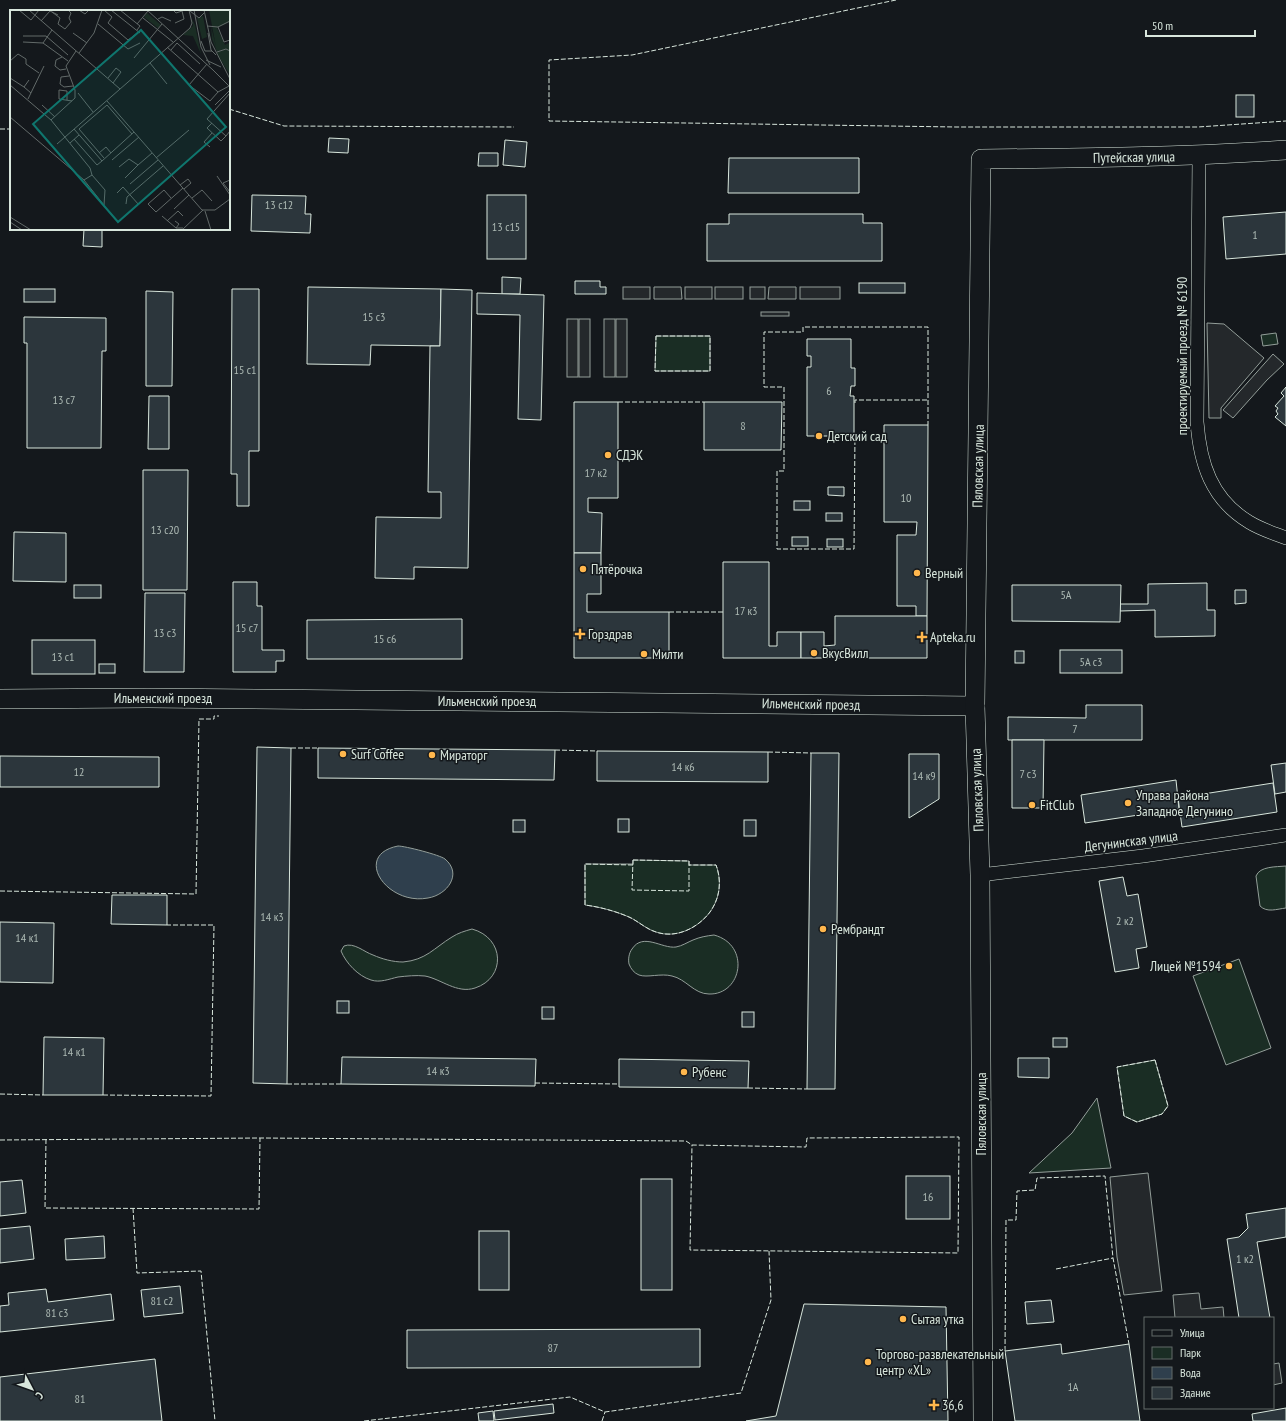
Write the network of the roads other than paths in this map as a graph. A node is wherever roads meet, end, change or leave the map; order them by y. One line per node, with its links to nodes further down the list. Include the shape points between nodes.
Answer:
1 (1286, 150): 2 (street, Путейская улица)
2 (1199, 156): 3 (street, Путейская улица); 4 (street, проектируемый проезд № 6190, via 1197,422 1201,454 1205,468 1218,492 1237,514 1262,529)
3 (981, 159): 6 (street, Пяловская улица)
4 (1286, 538)
5 (0, 699): 6 (street, Ильменский проезд, via 148,698)
6 (975, 706): 8 (street, Пяловская улица)
7 (1286, 835): 8 (street, Дегунинская улица, via 1143,856)
8 (980, 875): 9 (street, Пяловская улица)
9 (983, 1421)

